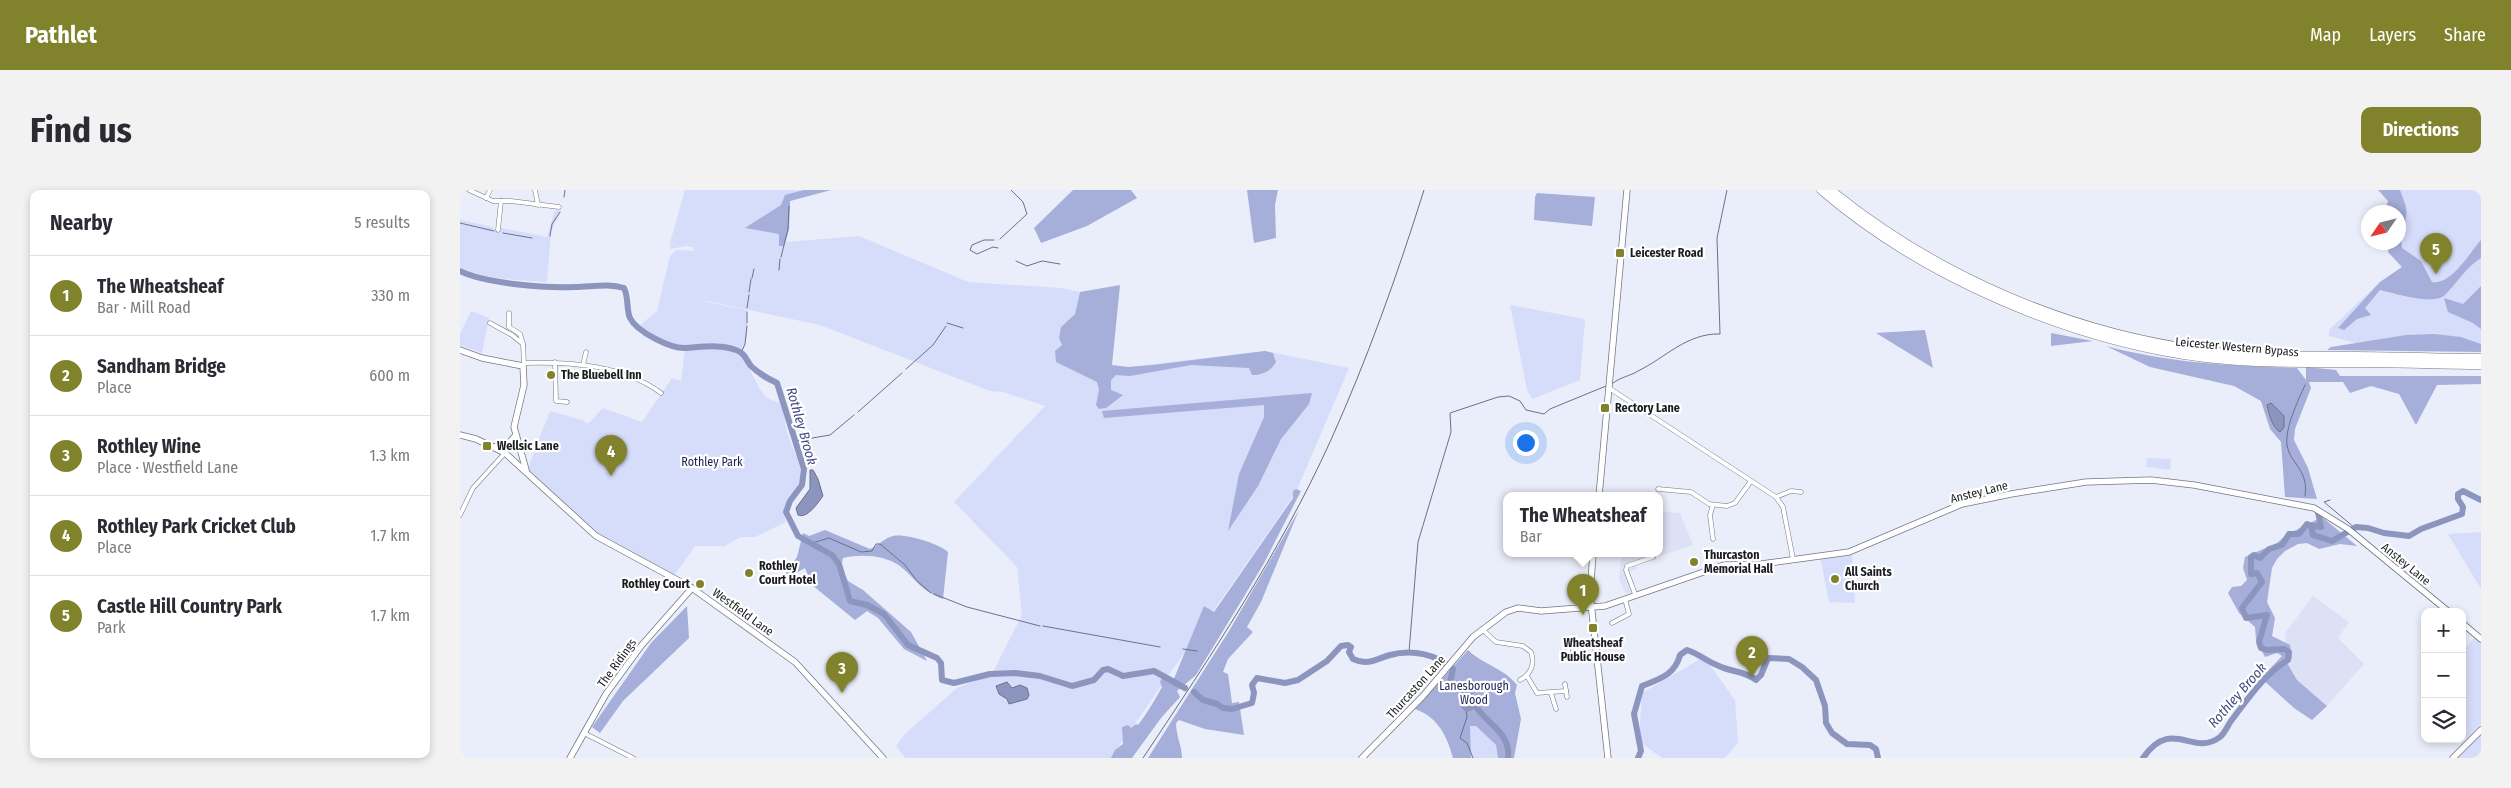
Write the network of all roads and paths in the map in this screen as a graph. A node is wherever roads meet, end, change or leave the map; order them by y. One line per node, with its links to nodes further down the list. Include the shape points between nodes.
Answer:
1 (469, 190): 7 (street)
2 (490, 190): 7 (street)
3 (535, 190): 9 (street)
4 (1627, 190): 22 (street)
5 (1821, 190): 21 (highway, Leicester Western Bypass, via 1886,238 1957,279 2048,319 2123,342 2207,358 2297,363)
6 (1830, 190): 17 (highway, Leicester Western Bypass, via 1917,250 1975,281 2068,320 2125,336 2213,351 2299,356)
7 (486, 198): 8 (street)
8 (501, 201): 9 (street); 11 (street)
9 (538, 205): 10 (street)
10 (559, 207)
11 (497, 227)
12 (508, 315): 14 (street, via 509,328 520,334)
13 (490, 324): 14 (street, via 512,334)
14 (523, 344): 19 (street)
15 (460, 350): 19 (street, via 482,358)
16 (586, 352): 20 (street)
17 (2481, 358)
18 (556, 362): 19 (street); 20 (street); 24 (street, via 556,400)
19 (523, 365): 26 (street, via 524,382 514,418)
20 (583, 365): 23 (street, via 645,381)
21 (2481, 365)
22 (1609, 388): 30 (street); 32 (street)
23 (661, 393)
24 (567, 402)
25 (460, 435): 27 (street, Westfield Lane)
26 (515, 436): 27 (street, via 509,443); 29 (street)
27 (494, 447): 28 (street, Westfield Lane)
28 (505, 453): 29 (street, Westfield Lane); 36 (street, via 473,488)
29 (526, 470): 44 (street, Westfield Lane, via 596,536)
30 (1751, 482): 34 (street); 35 (street, via 1732,505)
31 (1657, 489): 35 (street, via 1691,492)
32 (1598, 492)
33 (1801, 492): 34 (street, via 1791,491)
34 (1776, 497): 43 (street, via 1783,507)
35 (1712, 505): 38 (street)
36 (461, 510): 37 (street)
37 (460, 515)
38 (1712, 533): 39 (street); 40 (street)
39 (1718, 533)
40 (1712, 539)
41 (1593, 557): 47 (street)
42 (1652, 557): 45 (street, via 1627,566)
43 (1793, 559): 45 (street, Anstey Lane, via 1724,565); 48 (street, Anstey Lane, via 1849,552 1962,504 2086,482 2151,480 2314,508 2350,531)
44 (692, 588): 65 (street, The Ridings, via 641,646 606,694); 68 (street, Westfield Lane, via 795,662)
45 (1635, 594): 46 (street, Anstey Lane)
46 (1626, 598): 47 (street, Anstey Lane, via 1605,606); 49 (street, via 1629,614)
47 (1592, 606): 51 (street, Thurcaston Lane, via 1549,611 1516,609 1499,616); 54 (street)
48 (2444, 608)
49 (1612, 623)
50 (2466, 626): 53 (street)
51 (1482, 629): 57 (street, via 1496,642 1528,648 1533,661); 69 (street, Thurcaston Lane)
52 (1566, 639): 55 (street)
53 (2481, 639)
54 (1597, 642): 55 (street); 70 (street)
55 (1568, 645): 56 (street)
56 (1568, 651)
57 (1527, 676): 58 (street); 61 (street, via 1537,693)
58 (1520, 680)
59 (1565, 684): 60 (street)
60 (1566, 691): 61 (street); 62 (street)
61 (1551, 693): 63 (street)
62 (1567, 697)
63 (1556, 709)
64 (2481, 730): 71 (street)
65 (584, 732): 66 (street, The Ridings); 67 (street)
66 (570, 758)
67 (633, 758)
68 (883, 758)
69 (1362, 758)
70 (1608, 758)
71 (2453, 758)

